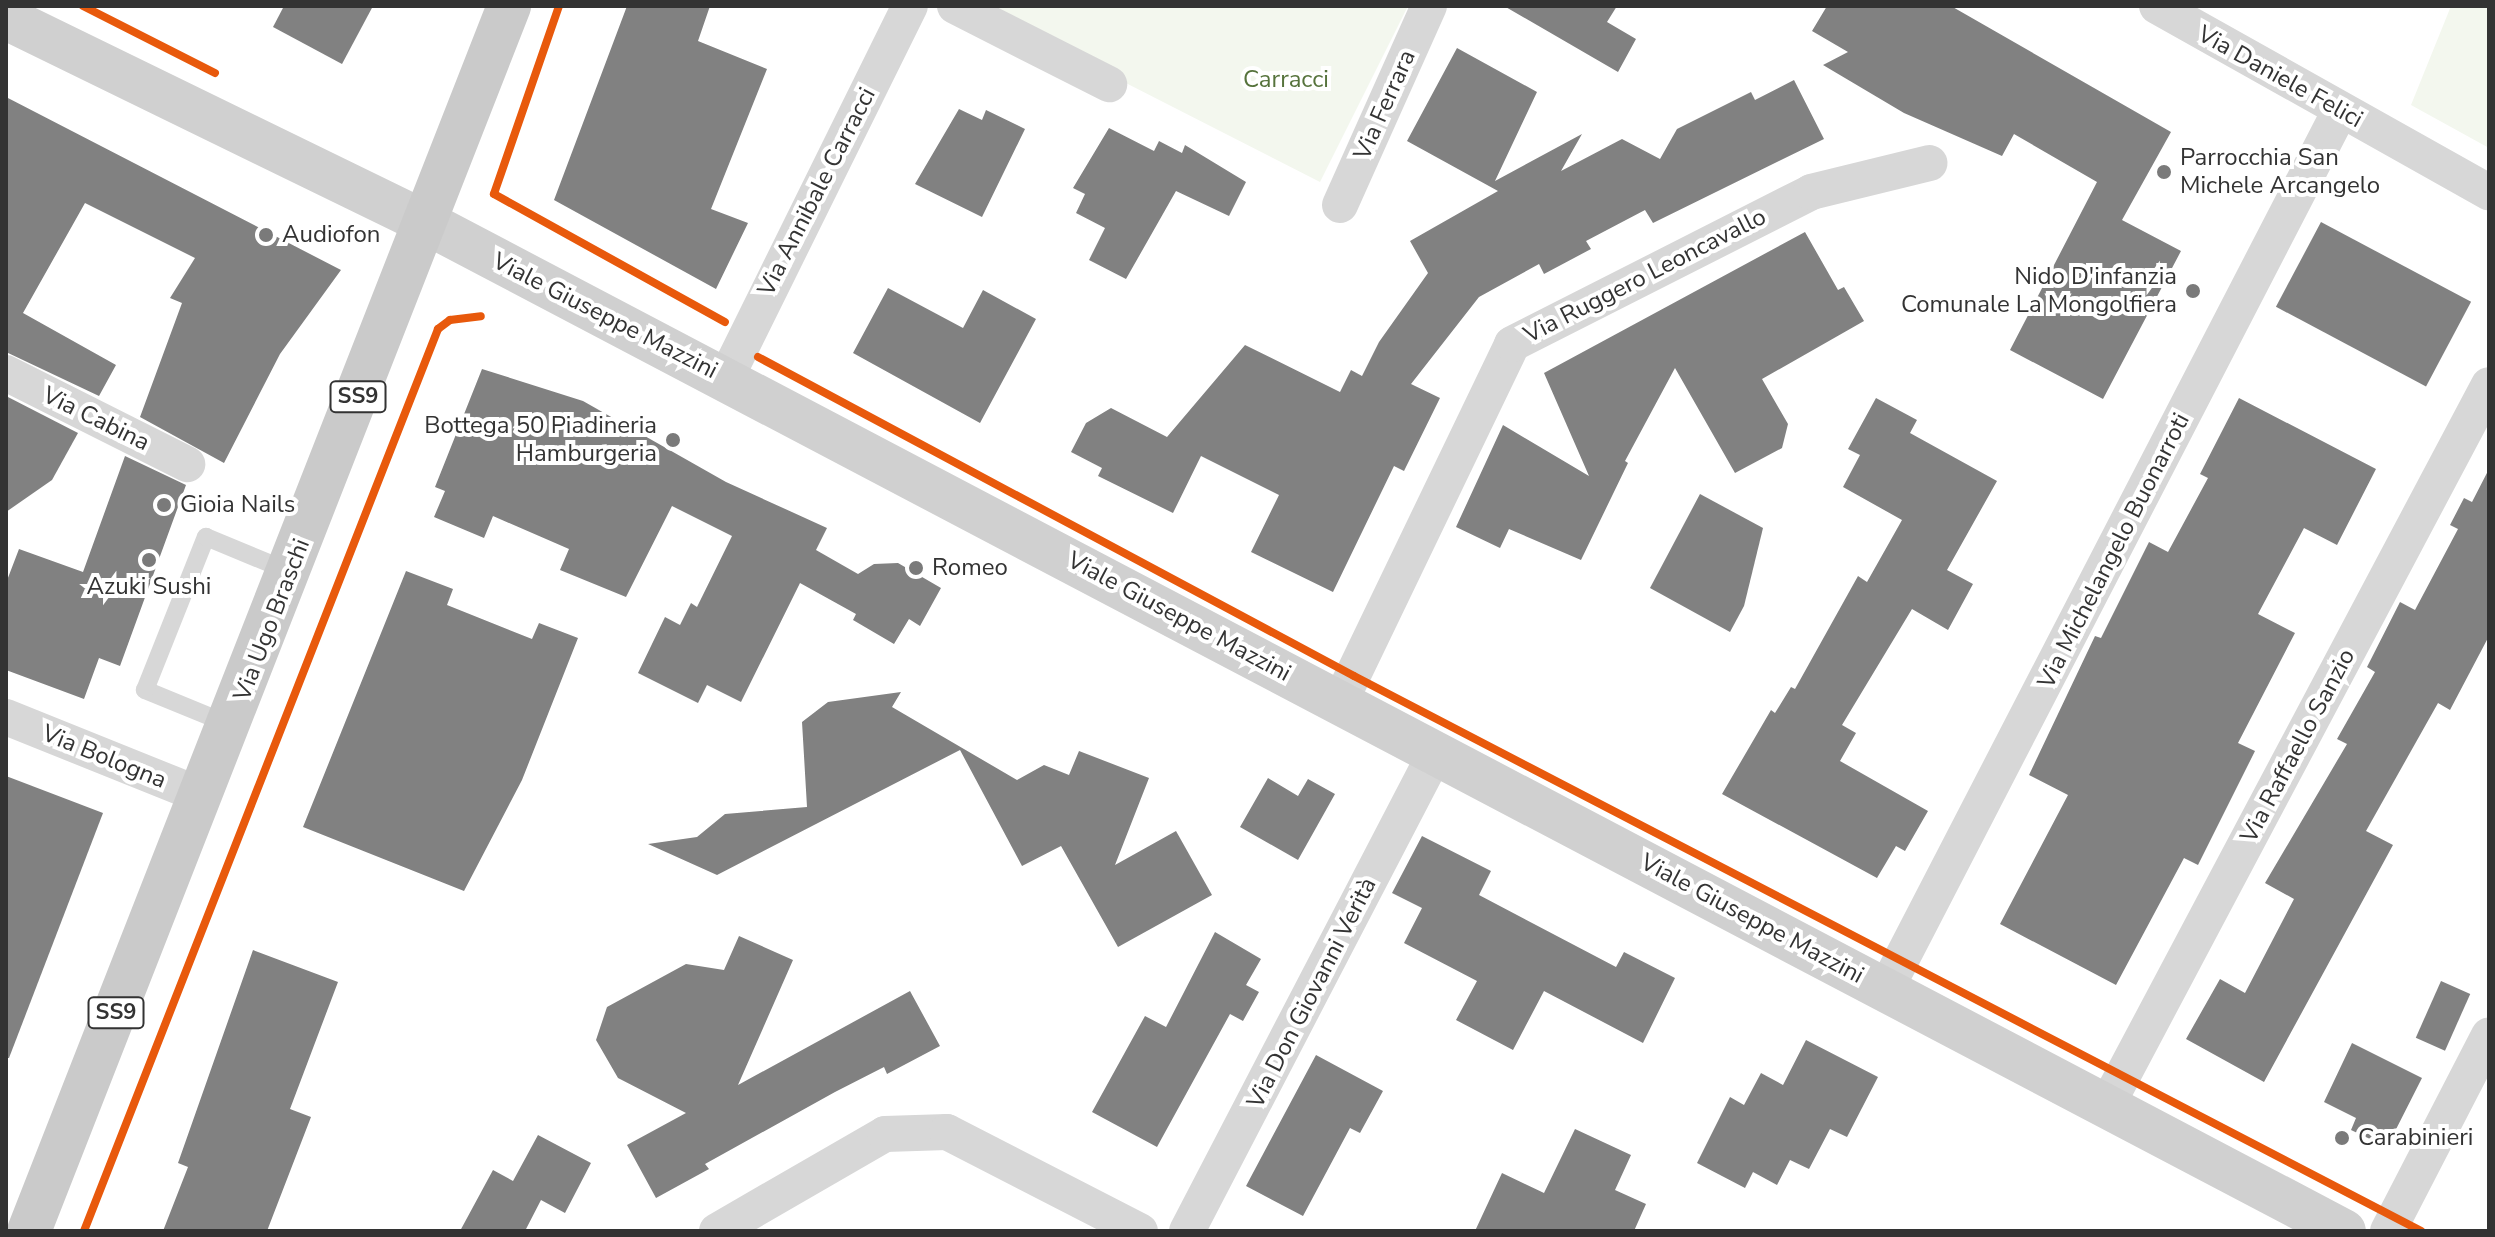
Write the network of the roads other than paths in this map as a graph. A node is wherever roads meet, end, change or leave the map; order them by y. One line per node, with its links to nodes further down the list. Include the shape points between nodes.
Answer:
1 (509, 6): 13 (main road, Via Ugo Braschi / SS9)
2 (910, 6): 15 (street, Via Annibale Carracci)
3 (955, 6): 8 (street)
4 (1429, 6): 12 (street, Via Ferrara)
5 (2157, 6): 6 (street, Via Daniele Felici)
6 (2197, 17): 9 (street, Via Daniele Felici)
7 (6, 18): 13 (street, Viale Giuseppe Mazzini)
8 (1109, 84)
9 (2340, 111): 11 (street, Via Daniele Felici); 24 (street, Via Michelangelo Buonarroti)
10 (1930, 163): 19 (street, Via Ruggero Leoncavallo, via 1811,192 1512,344)
11 (2489, 192)
12 (1340, 205)
13 (425, 222): 15 (street, Viale Giuseppe Mazzini); 18 (main road, Via Ugo Braschi / SS9)
14 (6, 373): 17 (street, Via Cabina)
15 (726, 378): 19 (street, Viale Giuseppe Mazzini)
16 (2489, 385): 26 (street, Via Raffaello Sanzio)
17 (187, 464)
18 (290, 572): 21 (main road, Via Ugo Braschi / SS9); 21 (lane, via 206,537 145,690)
19 (1339, 704): 22 (street, Viale Giuseppe Mazzini)
20 (6, 717): 23 (street, Via Bologna)
21 (231, 725): 23 (main road, Via Ugo Braschi / SS9)
22 (1435, 754): 24 (street, Viale Giuseppe Mazzini); 31 (street, Via Don Giovanni Verità)
23 (203, 796): 28 (main road, Via Ugo Braschi / SS9)
24 (1886, 989): 26 (street, Viale Giuseppe Mazzini)
25 (2489, 1035): 33 (street)
26 (2106, 1107): 27 (street, Viale Giuseppe Mazzini)
27 (2305, 1221): 32 (street, Viale Giuseppe Mazzini)
28 (29, 1231)
29 (717, 1231): 30 (street, via 885,1134 947,1132)
30 (1140, 1231)
31 (1187, 1231)
32 (2344, 1231)
33 (2388, 1231)

